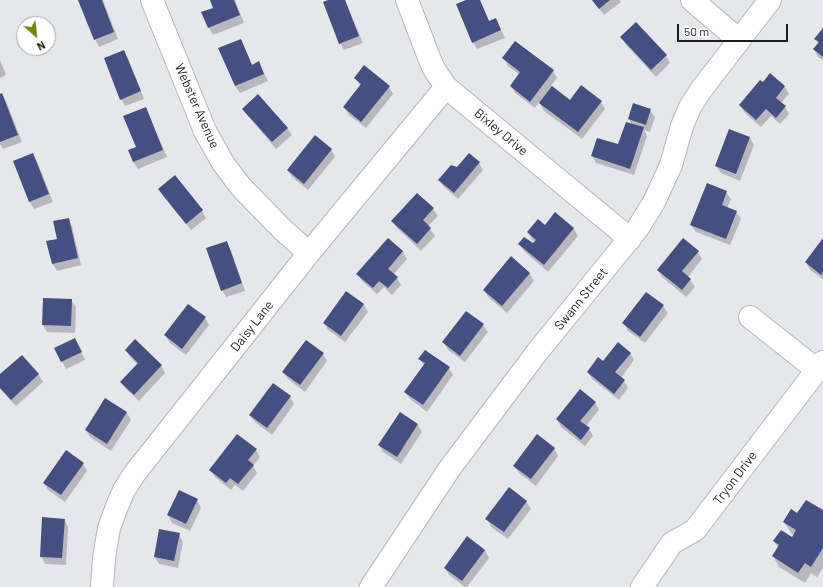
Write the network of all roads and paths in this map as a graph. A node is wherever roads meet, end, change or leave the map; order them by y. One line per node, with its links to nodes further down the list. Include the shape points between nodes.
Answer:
1 (152, 0): 8 (street, Webster Avenue, via 205,131 223,163 241,187 284,232)
2 (407, 0): 6 (street, Bixley Drive, via 432,64)
3 (692, 0): 5 (street)
4 (770, 0): 5 (street, Swann Street)
5 (739, 40): 7 (street, Swann Street, via 690,107 671,165 654,202)
6 (446, 87): 7 (street, Bixley Drive); 8 (street, Daisy Lane)
7 (630, 239): 12 (street, Swann Street, via 538,351 450,468)
8 (309, 253): 11 (street, Daisy Lane, via 124,490 109,528)
9 (750, 317): 10 (street)
10 (820, 366): 13 (street, Tryon Drive, via 695,530 672,543)
11 (102, 587)
12 (370, 587)
13 (642, 587)

